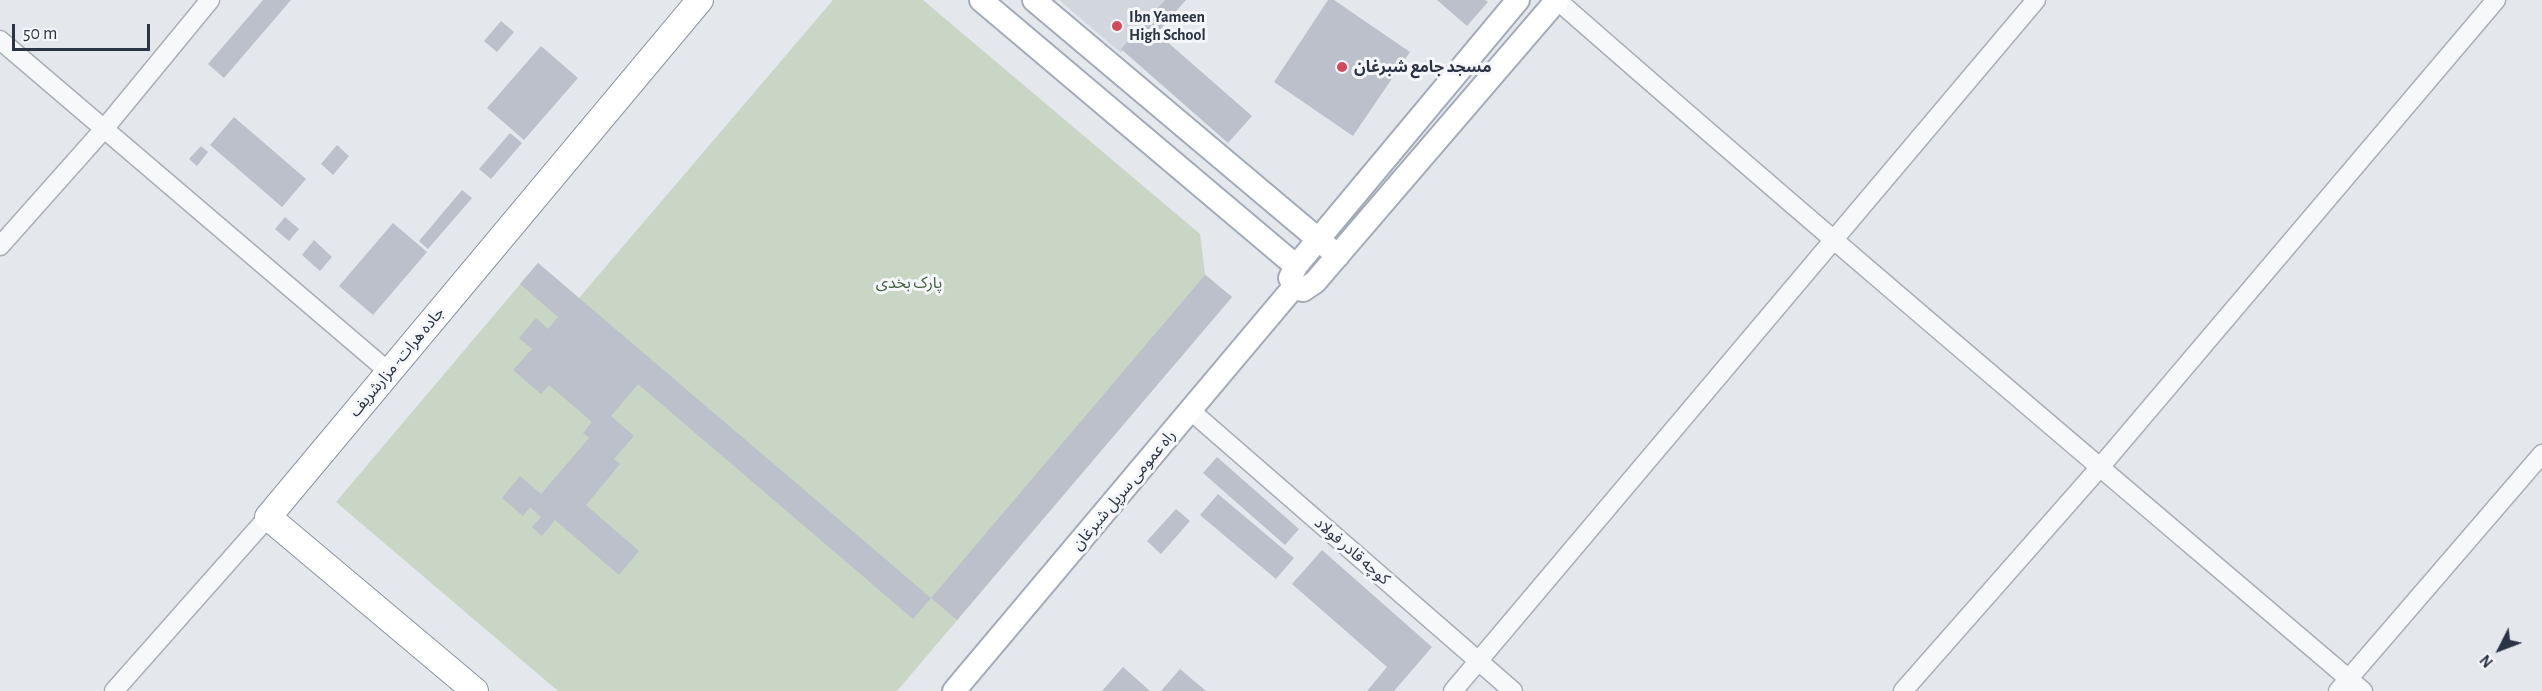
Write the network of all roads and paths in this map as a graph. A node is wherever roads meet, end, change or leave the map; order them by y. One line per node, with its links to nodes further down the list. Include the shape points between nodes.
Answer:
1 (210, 0): 10 (street)
2 (700, 0): 17 (highway, جاده هرات- مزارشریف)
3 (981, 0): 15 (main road)
4 (1034, 0): 11 (main road)
5 (1518, 0): 11 (main road)
6 (1557, 0): 12 (street); 14 (main road, راه عمومی سرپل شبرغان)
7 (2036, 0): 12 (street)
8 (2496, 0): 20 (street)
9 (0, 40): 10 (street)
10 (104, 129): 13 (street); 17 (street)
11 (1318, 240): 14 (main road); 15 (main road)
12 (1831, 240): 20 (street); 22 (street)
13 (0, 246)
14 (1338, 256): 16 (main road, راه عمومی سرپل شبرغان, via 1315,282 1303,290)
15 (1296, 266): 16 (main road, via 1290,278)
16 (1293, 288): 18 (main road, راه عمومی سرپل شبرغان)
17 (389, 372): 21 (highway, جاده هرات- مزارشریف)
18 (1191, 411): 22 (street, کوچه قادر فولاد); 26 (main road, راه عمومی سرپل شبرغان)
19 (2542, 454): 23 (street)
20 (2101, 466): 23 (street); 29 (street)
21 (268, 517): 24 (street); 25 (highway)
22 (1478, 661): 27 (street); 28 (street, کوچه قادر فولاد)
23 (2343, 685): 30 (street)
24 (114, 691)
25 (475, 691)
26 (954, 691)
27 (1453, 691)
28 (1514, 691)
29 (1903, 691)
30 (2363, 691)

